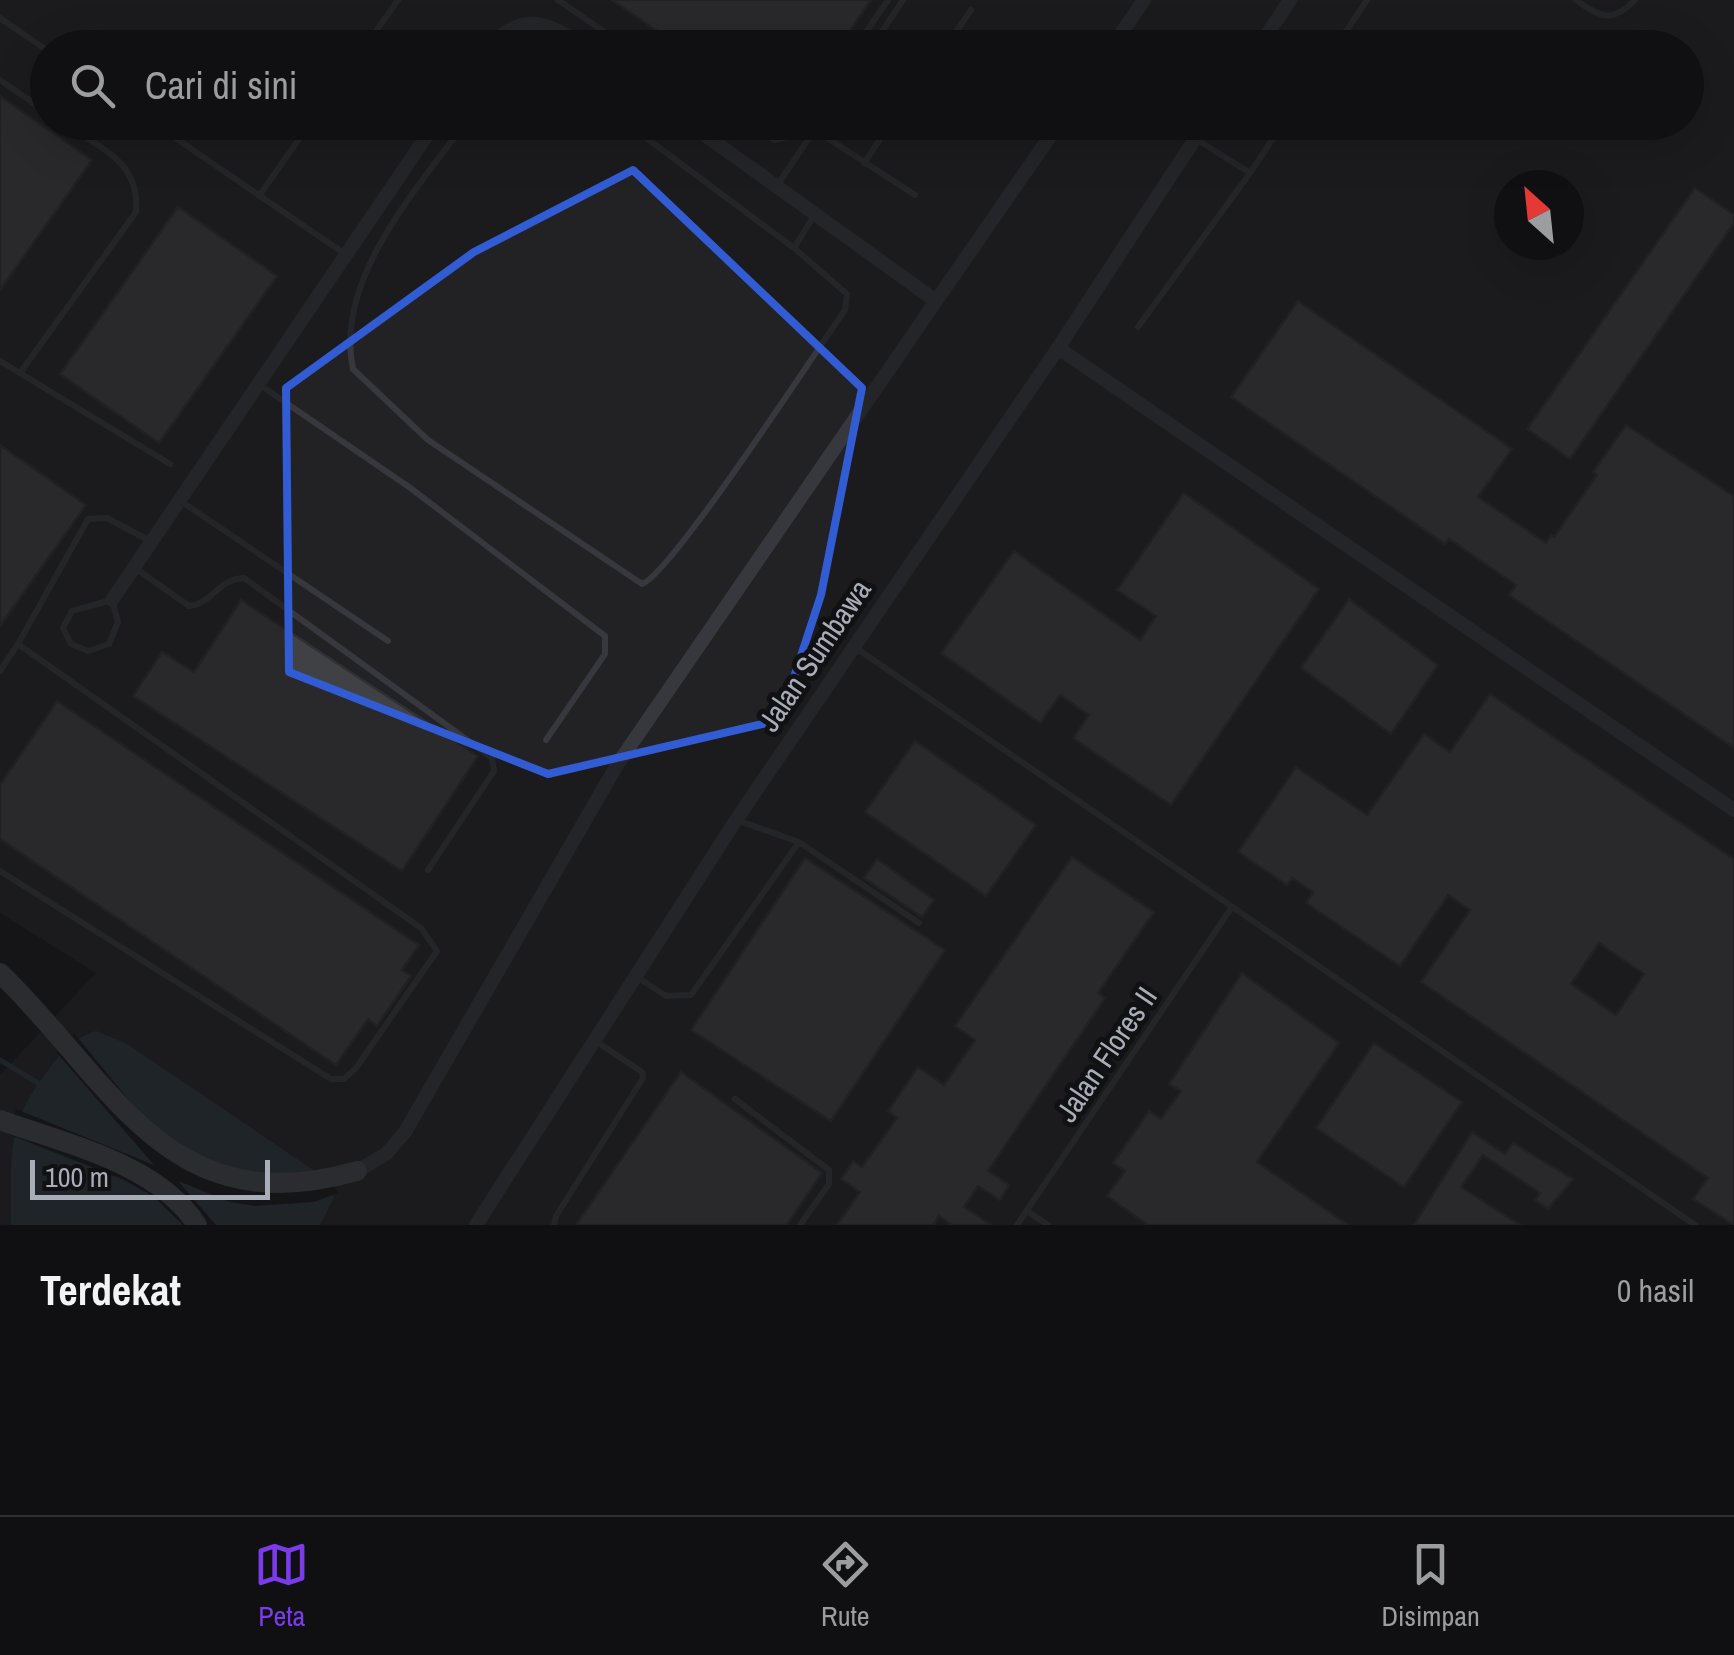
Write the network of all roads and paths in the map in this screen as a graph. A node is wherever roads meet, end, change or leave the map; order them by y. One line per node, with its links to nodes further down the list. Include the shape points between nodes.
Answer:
1 (398, 0): 12 (lane)
2 (558, 0): 15 (lane)
3 (888, 0): 16 (lane)
4 (903, 0): 17 (lane)
5 (1144, 0): 19 (street)
6 (1290, 0): 20 (street)
7 (1367, 0): 21 (lane)
8 (1576, 0): 9 (lane, via 1607,18)
9 (1635, 0)
10 (970, 10): 18 (lane)
11 (0, 18): 22 (lane)
12 (377, 30)
13 (508, 30): 14 (street, via 536,21)
14 (561, 30)
15 (602, 30)
16 (867, 30)
17 (883, 30)
18 (956, 30)
19 (1123, 30)
20 (1270, 30)
21 (1347, 30)
22 (30, 39)
23 (0, 80): 24 (lane)
24 (30, 101)
25 (87, 140): 50 (lane, via 131,172 136,212)
26 (178, 140): 42 (lane)
27 (297, 140): 42 (lane)
28 (424, 140): 45 (street)
29 (454, 140): 44 (lane, via 376,255 351,309 353,370 428,440 642,584 690,532 845,310 847,294)
30 (649, 140): 44 (lane)
31 (711, 140): 40 (street)
32 (808, 140): 40 (lane)
33 (830, 140): 38 (lane)
34 (880, 140): 38 (lane)
35 (1048, 140): 46 (street)
36 (1272, 140): 39 (lane)
37 (1202, 141): 39 (lane); 48 (street, Jalan Sumbawa)
38 (864, 163): 41 (lane)
39 (1250, 173): 47 (lane)
40 (776, 188): 43 (street)
41 (915, 195)
42 (258, 196): 45 (lane)
43 (815, 214): 44 (lane); 46 (street)
44 (794, 248)
45 (346, 255): 51 (street)
46 (936, 301): 74 (street, via 617,765 405,1132 386,1154)
47 (1138, 327)
48 (1058, 348): 59 (street, Jalan Sumbawa); 62 (street)
49 (0, 360): 50 (lane)
50 (20, 374): 52 (lane)
51 (259, 384): 53 (street); 61 (lane, via 409,487 605,636 605,654)
52 (170, 464)
53 (180, 500): 54 (street); 57 (lane)
54 (152, 542): 55 (street); 58 (lane, via 107,518 88,519)
55 (134, 568): 56 (street); 65 (lane, via 189,606 202,604 231,579 244,578 492,758 494,772)
56 (112, 600): 56 (lane, via 118,622 109,644 98,651 70,644 63,628 72,610)
57 (388, 641)
58 (18, 644): 60 (lane); 66 (lane, via 422,928 436,951 356,1068 344,1079 331,1079)
59 (852, 645): 63 (street, Jalan Sumbawa); 67 (lane)
60 (0, 670)
61 (546, 740)
62 (1734, 810)
63 (736, 820): 64 (lane); 70 (street, Jalan Sumbawa)
64 (798, 842): 68 (lane); 70 (lane, via 691,995 666,996)
65 (428, 870)
66 (0, 872)
67 (1232, 907): 75 (lane, Jalan Flores II); 82 (lane)
68 (919, 924)
69 (0, 973): 74 (main road, via 156,1152 212,1186 276,1194 315,1189)
70 (641, 981): 71 (street, Jalan Sumbawa)
71 (602, 1045): 77 (street, Jalan Sumbawa); 78 (lane, via 643,1078)
72 (736, 1099): 79 (lane, via 829,1170 829,1184)
73 (0, 1120): 76 (main road, via 125,1167 162,1190)
74 (358, 1170)
75 (1027, 1211): 80 (lane, Jalan Flores II); 81 (lane)
76 (197, 1225)
77 (476, 1225)
78 (554, 1225)
79 (800, 1225)
80 (1017, 1225)
81 (1048, 1225)
82 (1695, 1225)

